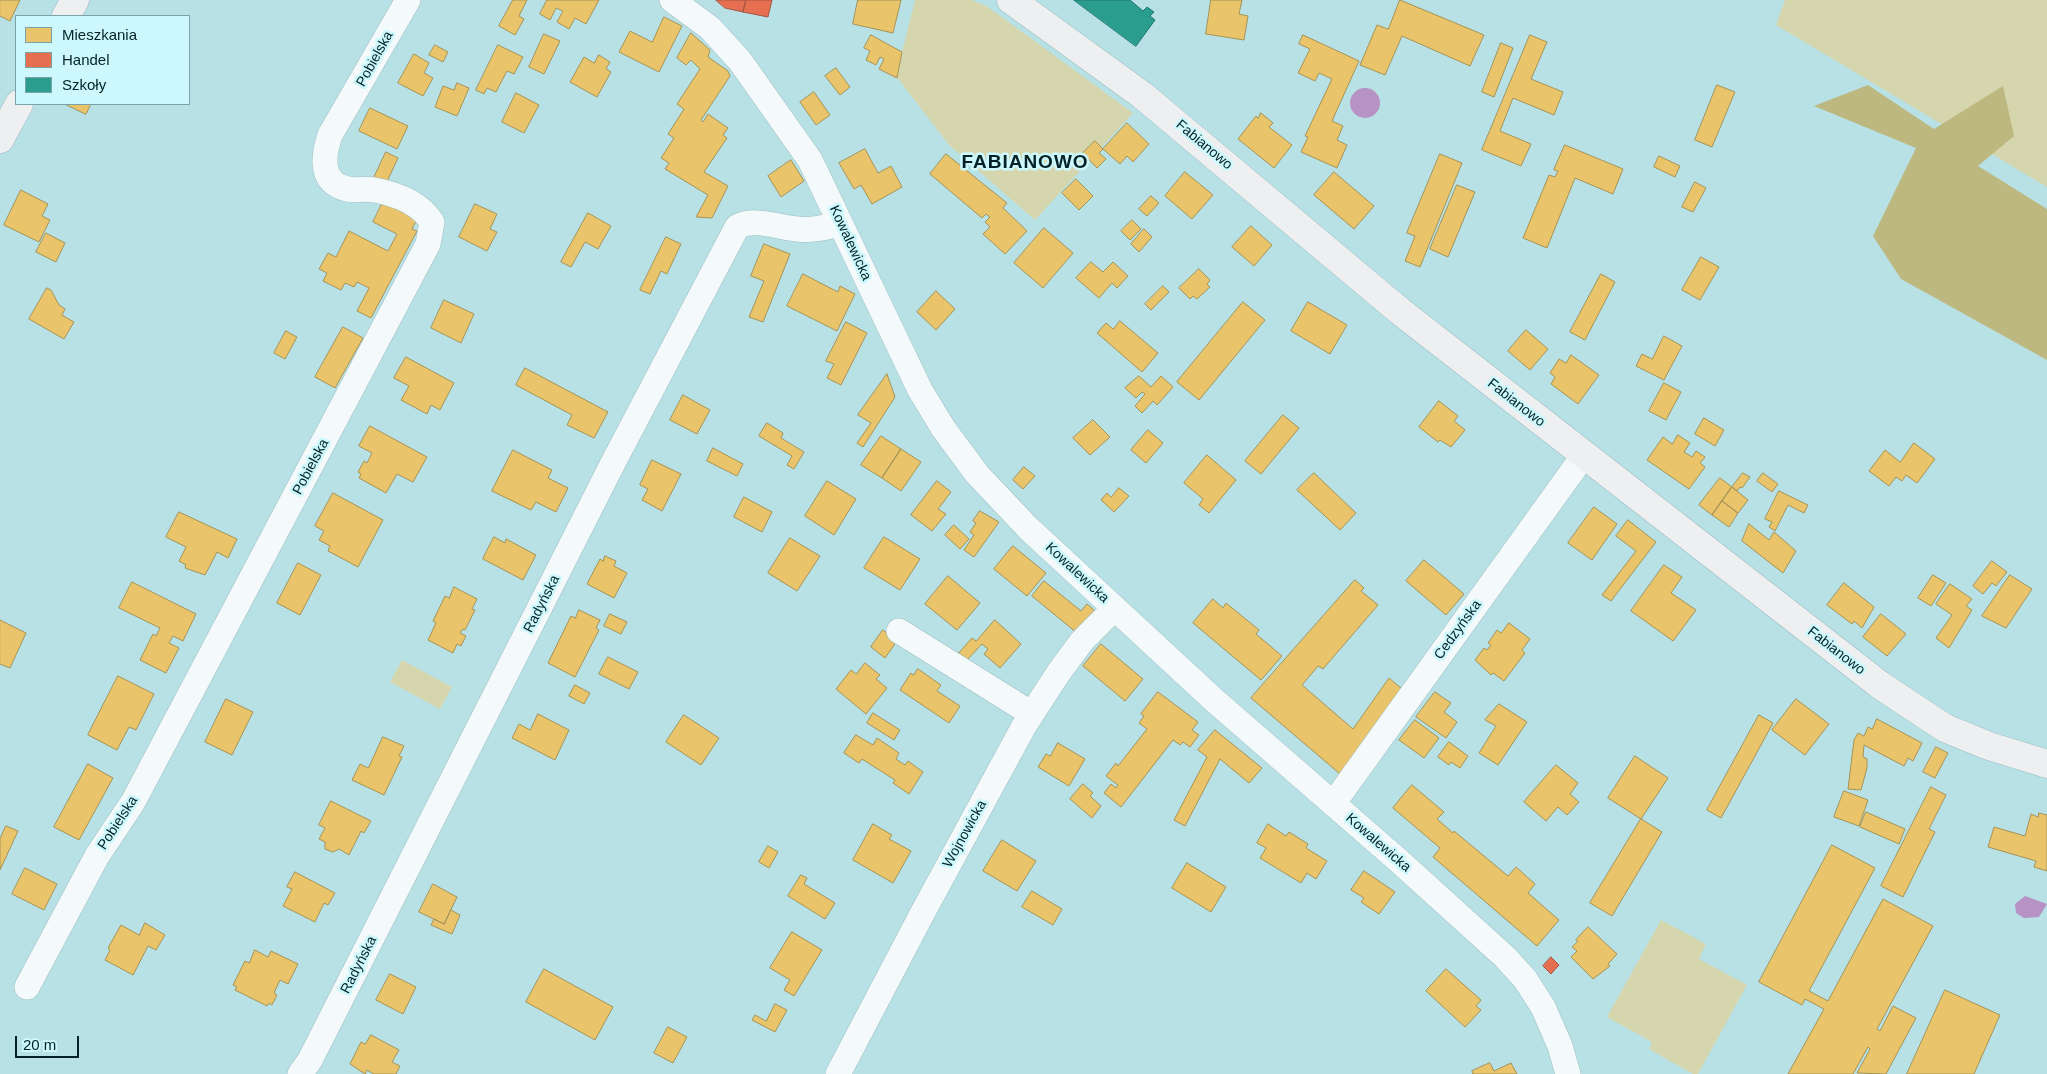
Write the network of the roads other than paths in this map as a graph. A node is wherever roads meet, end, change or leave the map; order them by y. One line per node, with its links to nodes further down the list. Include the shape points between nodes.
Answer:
1 (75, 0): 5 (street)
2 (408, 0): 15 (street, Pobielska, via 330,135 323,155 325,171 331,180 346,189 373,190 413,202 424,210 432,222 428,244 134,802 97,856)
3 (672, 0): 8 (street, Kowalewicka, via 710,28 754,78 810,160)
4 (1011, 0): 9 (street, Fabianowo, via 1142,95 1401,312)
5 (67, 15)
6 (18, 105): 7 (street)
7 (0, 139)
8 (840, 224): 10 (street, Kowalewicka, via 920,390 942,428 1008,508); 16 (street, Radyńska, via 818,229 752,223 737,226)
9 (1584, 455): 13 (street, Fabianowo, via 1902,701 1944,728); 14 (street, Cedzyńska)
10 (1115, 608): 12 (street, Wojnowicka, via 1082,642); 14 (street, Kowalewicka)
11 (898, 631): 12 (street)
12 (1032, 714): 17 (street, Wojnowicka)
13 (2047, 764)
14 (1333, 804): 18 (street, Kowalewicka, via 1518,971 1550,1021)
15 (27, 987)
16 (300, 1074)
17 (838, 1074)
18 (1568, 1074)

